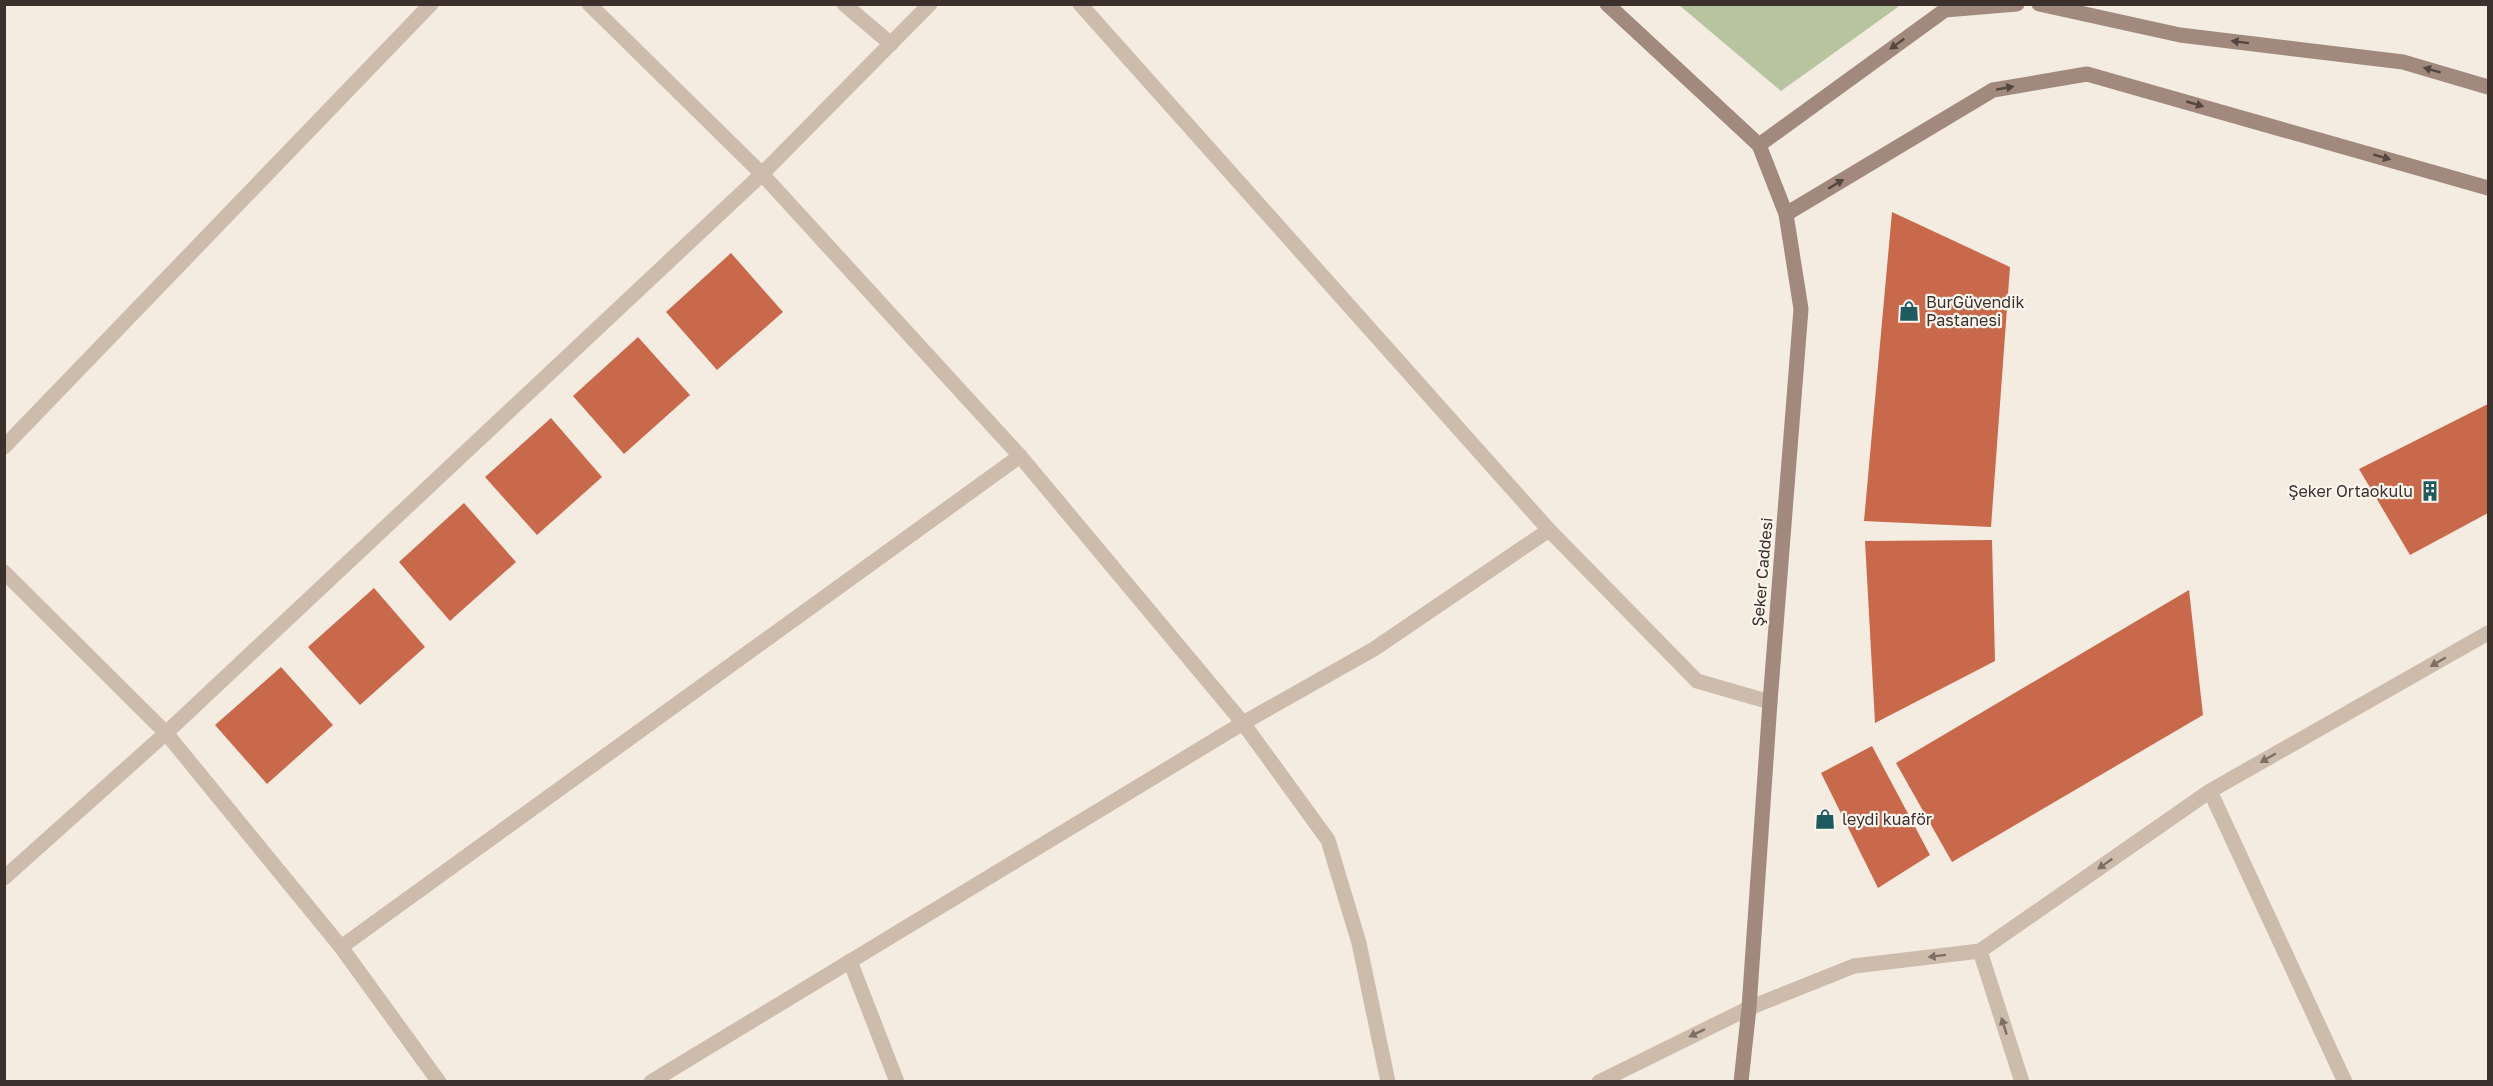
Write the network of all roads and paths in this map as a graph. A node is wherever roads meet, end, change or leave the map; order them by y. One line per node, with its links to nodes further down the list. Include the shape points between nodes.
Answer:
1 (430, 4): 16 (street)
2 (590, 4): 13 (street)
3 (844, 4): 10 (street)
4 (930, 4): 10 (street)
5 (1080, 4): 18 (street)
6 (1607, 4): 12 (main road)
7 (2017, 4): 9 (main road)
8 (2039, 4): 11 (main road, one-way to 8, via 2403,62 2180,35)
9 (1944, 7): 12 (main road, one-way to 12)
10 (891, 44): 13 (street)
11 (2488, 87)
12 (1759, 144): 15 (main road, Şeker Caddesi)
13 (762, 174): 17 (street); 23 (street)
14 (2488, 188): 15 (main road, one-way to 14, via 1993,90 2087,74)
15 (1786, 214): 21 (main road, Şeker Caddesi, via 1802,309)
16 (4, 447)
17 (1020, 456): 22 (street); 26 (street)
18 (1549, 530): 21 (street, via 1696,681); 22 (street, via 1374,649)
19 (4, 572): 23 (street)
20 (2488, 633): 24 (street, one-way to 24)
21 (1770, 702): 29 (main road, Şeker Caddesi)
22 (1243, 723): 28 (street); 33 (street, via 1328,840 1359,943)
23 (166, 733): 25 (street); 26 (street)
24 (2210, 791): 27 (street, one-way to 27); 37 (street)
25 (4, 878)
26 (341, 947): 30 (street)
27 (1980, 951): 29 (street, one-way to 29, via 1854,966); 36 (street, one-way to 27)
28 (850, 962): 31 (street); 32 (street)
29 (1749, 1008): 34 (street, one-way to 34); 35 (main road, Şeker Caddesi)
30 (440, 1082)
31 (651, 1082)
32 (897, 1082)
33 (1388, 1082)
34 (1599, 1082)
35 (1741, 1082)
36 (2022, 1082)
37 (2345, 1082)

